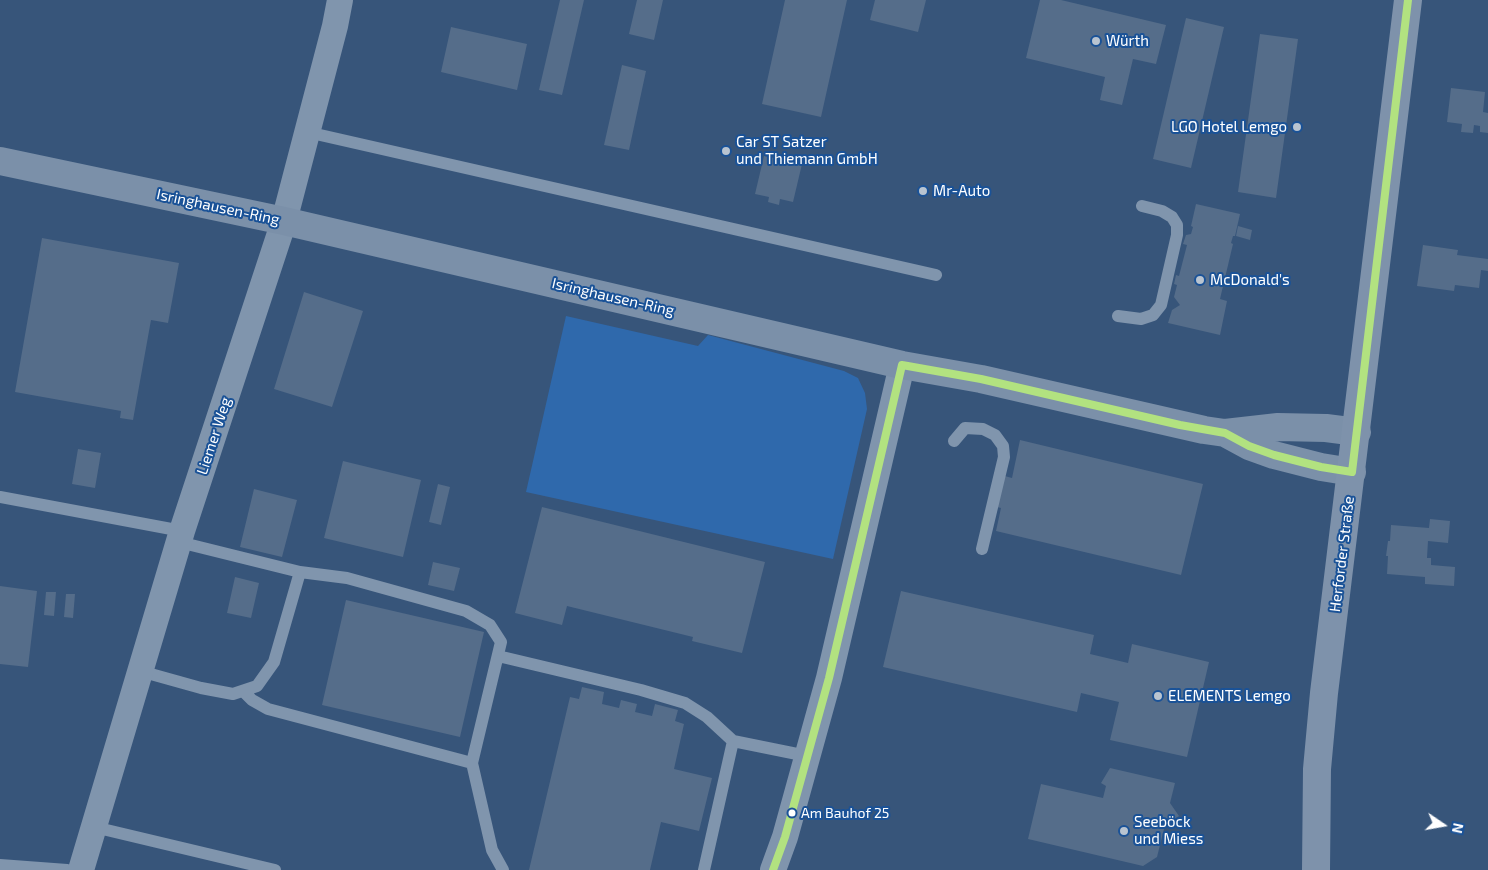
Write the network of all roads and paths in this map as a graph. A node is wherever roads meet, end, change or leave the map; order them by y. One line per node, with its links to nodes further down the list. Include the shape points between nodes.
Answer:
1 (340, 0): 3 (street, Liemer Weg)
2 (1408, 0): 10 (main road, Herforder Straße)
3 (307, 132): 6 (street, Liemer Weg); 7 (lane)
4 (0, 162): 6 (street, Isringhausen-Ring)
5 (1142, 206): 8 (lane, via 1172,216 1177,224 1177,236 1161,305 1153,315 1141,319)
6 (284, 221): 9 (street, Isringhausen-Ring); 15 (street, Liemer Weg)
7 (936, 275)
8 (1118, 316)
9 (902, 365): 11 (street, Isringhausen-Ring, via 973,377); 22 (street, via 829,678)
10 (1357, 432): 11 (street, Isringhausen-Ring, via 1278,427); 13 (main road, Herforder Straße)
11 (1225, 433): 13 (street, Isringhausen-Ring, via 1274,455)
12 (954, 441): 16 (lane, via 965,428 983,428 995,435 1003,446 1004,457)
13 (1352, 472): 32 (main road, Herforder Straße, via 1317,769)
14 (0, 497): 15 (lane)
15 (180, 536): 17 (lane); 19 (street, Liemer Weg)
16 (982, 549)
17 (300, 572): 18 (lane, via 347,578 466,611 490,625 501,642); 20 (lane, via 274,662 257,686)
18 (498, 656): 21 (lane, via 685,703 707,717); 23 (lane)
19 (140, 671): 20 (lane, via 200,688 233,694); 24 (street, Liemer Weg)
20 (243, 691): 23 (lane, via 268,709)
21 (733, 741): 22 (lane); 30 (lane)
22 (807, 756): 31 (street)
23 (472, 763): 29 (lane, via 492,850)
24 (94, 827): 27 (street, Liemer Weg); 28 (lane)
25 (0, 865): 26 (lane)
26 (67, 870)
27 (81, 870)
28 (275, 870)
29 (504, 870)
30 (704, 870)
31 (774, 870)
32 (1316, 870)

